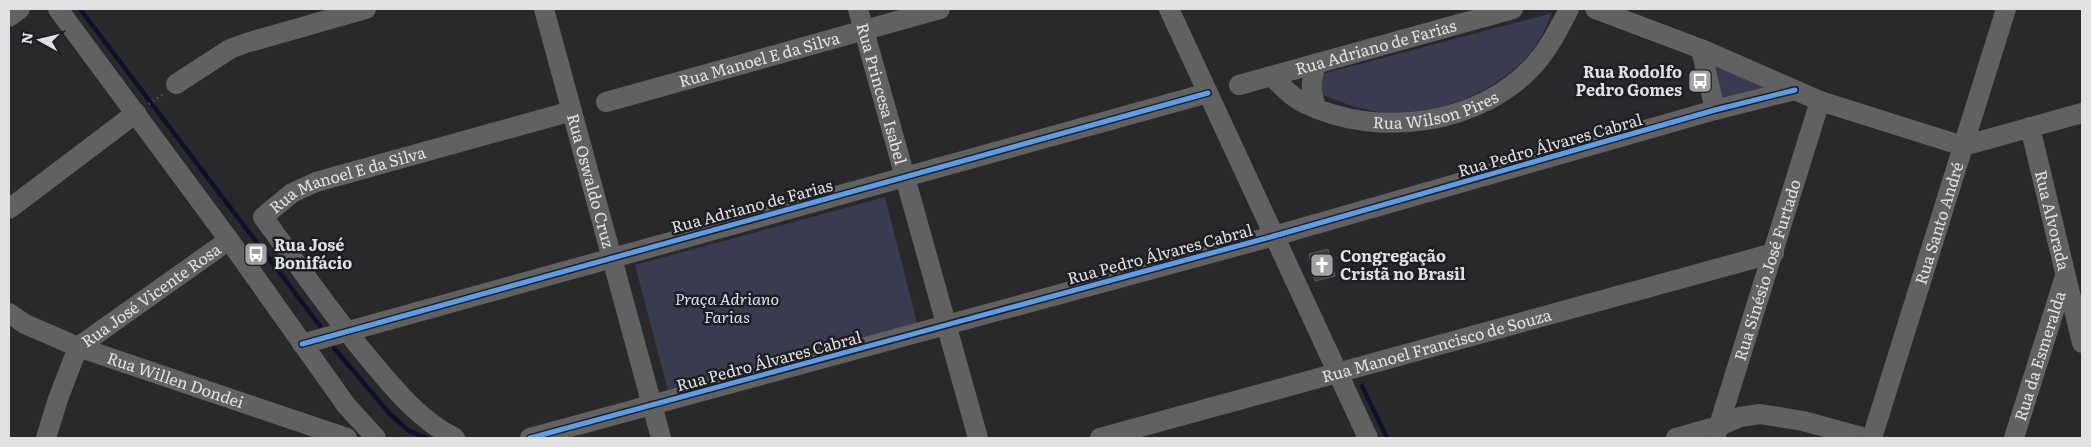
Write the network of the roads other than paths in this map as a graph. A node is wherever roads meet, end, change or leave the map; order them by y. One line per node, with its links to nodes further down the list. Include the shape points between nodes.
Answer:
1 (20, 9): 12 (street)
2 (58, 9): 26 (street)
3 (366, 9): 17 (street, via 230,49)
4 (544, 9): 25 (street, Rua Oswaldo Cruz)
5 (858, 9): 13 (street, Rua Princesa Isabel)
6 (940, 9): 13 (street, Rua Manoel E da Silva)
7 (1169, 9): 20 (street)
8 (1512, 9): 15 (street, Rua Adriano de Farias)
9 (1569, 9): 23 (street, Rua Wilson Pires, via 1534,65 1508,87 1472,107 1435,118 1387,122 1364,121)
10 (1595, 9): 14 (street)
11 (2006, 9): 29 (street, Rua Santo André)
12 (9, 17)
13 (864, 30): 22 (street, Rua Manoel E da Silva); 30 (street, Rua Princesa Isabel)
14 (1700, 48): 19 (street); 24 (street)
15 (1317, 63): 16 (street, Rua Adriano de Farias); 23 (street, via 1311,89)
16 (1271, 76): 18 (street, Rua Adriano de Farias); 23 (street, Rua Wilson Pires, via 1294,97)
17 (176, 84)
18 (1239, 85)
19 (1795, 90): 21 (street); 24 (street, Rua Pedro Álvares Cabral)
20 (1208, 93): 30 (street, Rua Adriano de Farias); 32 (street)
21 (1820, 101): 29 (street); 34 (street, Rua Sinésio José Furtado)
22 (606, 102)
23 (1317, 109)
24 (1715, 110): 32 (street, Rua Pedro Álvares Cabral)
25 (572, 111): 35 (street, Rua Oswaldo Cruz); 39 (street, Rua Manoel E da Silva, via 316,182 292,193 263,216)
26 (136, 113): 31 (street); 33 (street)
27 (2082, 113): 28 (street)
28 (2030, 128): 29 (street); 36 (street, Rua Alvorada)
29 (1963, 146): 59 (street, Rua Santo André)
30 (906, 177): 35 (street, Rua Adriano de Farias); 38 (street, Rua Princesa Isabel)
31 (9, 209)
32 (1274, 236): 38 (street, Rua Pedro Álvares Cabral); 43 (street)
33 (229, 240): 41 (street); 42 (street, Rua José Vicente Rosa)
34 (1774, 253): 43 (street, Rua Manoel Francisco de Souza); 46 (street, Rua Sinésio José Furtado)
35 (612, 258): 39 (street, Rua Adriano de Farias); 44 (street, Rua Oswaldo Cruz)
36 (2066, 274): 40 (street, Rua Alvorada); 60 (street, Rua da Esmeralda)
37 (9, 313): 42 (street, Rua Willen Dondei, via 25,324)
38 (948, 325): 44 (street, Rua Pedro Álvares Cabral); 53 (street, Rua Princesa Isabel)
39 (346, 332): 41 (street, Rua Adriano de Farias); 50 (street, via 412,408)
40 (2082, 343)
41 (302, 344): 49 (street, via 346,405)
42 (78, 347): 47 (street, Rua José Vicente Rosa); 48 (street, Rua Willen Dondei)
43 (1338, 373): 45 (street, Rua Manoel Francisco de Souza); 56 (street)
44 (652, 406): 51 (street, Rua Pedro Álvares Cabral); 52 (street, Rua Oswaldo Cruz)
45 (1129, 430): 54 (street, Rua Manoel Francisco de Souza); 55 (street)
46 (1717, 432): 57 (street); 58 (street, via 1740,417 1760,414 1802,421)
47 (46, 438)
48 (348, 438)
49 (376, 438)
50 (455, 438)
51 (530, 438)
52 (661, 438)
53 (978, 438)
54 (1100, 438)
55 (1150, 438)
56 (1368, 438)
57 (1676, 438)
58 (1865, 438)
59 (1872, 438)
60 (2014, 438)

